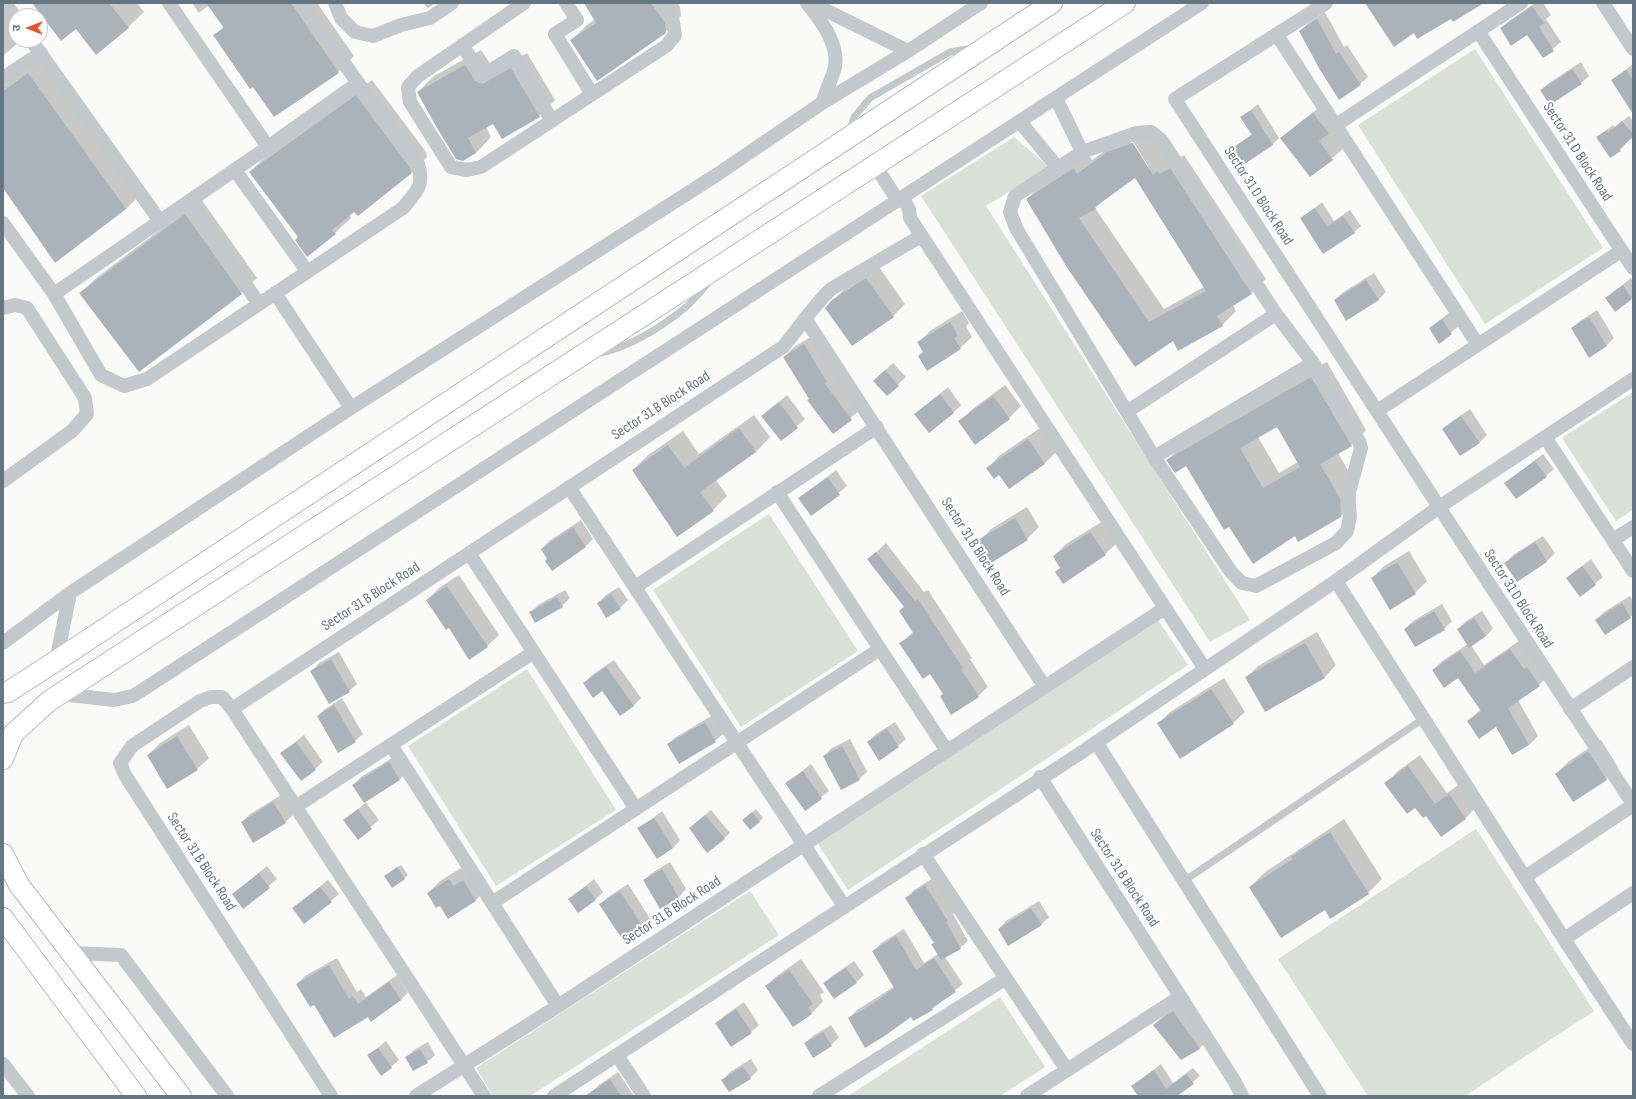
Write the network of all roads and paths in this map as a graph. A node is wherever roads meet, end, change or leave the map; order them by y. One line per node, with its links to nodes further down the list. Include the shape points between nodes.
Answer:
1 (169, 3): 32 (street)
2 (302, 3): 25 (street)
3 (335, 3): 4 (street, via 341,18 355,32 373,36 401,25 430,18)
4 (452, 3)
5 (524, 3): 19 (street)
6 (566, 3): 26 (street, via 577,20 555,34)
7 (663, 3): 26 (street, via 672,16 675,35 666,46)
8 (807, 3): 28 (street, via 826,28 834,46 835,67)
9 (811, 3): 22 (street)
10 (981, 3): 22 (street)
11 (1052, 3): 75 (street)
12 (1125, 3): 34 (street)
13 (1202, 3): 27 (street)
14 (1326, 3): 18 (street, Sector 31 D Block Road)
15 (1521, 3): 17 (street)
16 (1603, 3): 21 (street)
17 (1478, 31): 31 (street); 42 (street, Sector 31 D Block Road)
18 (1277, 35): 31 (street); 56 (street, Sector 31 D Block Road, via 1175,99)
19 (462, 45): 29 (street, via 482,76 514,56); 29 (street, via 418,76 408,87 410,102 451,167 467,170 481,167)
20 (37, 48): 23 (street)
21 (1633, 49)
22 (908, 51): 28 (street)
23 (40, 53): 24 (street); 39 (street)
24 (3, 78)
25 (358, 83): 32 (street); 44 (street, via 407,148 418,164 422,176 418,189 403,208)
26 (592, 94): 29 (street)
27 (1056, 98): 30 (street); 33 (street)
28 (822, 103): 54 (street, via 718,174)
29 (552, 121)
30 (1020, 122): 35 (street); 38 (street)
31 (1336, 125): 51 (street)
32 (268, 148): 36 (street)
33 (1082, 152): 35 (street); 49 (street, via 1136,133 1152,132 1162,141)
34 (875, 165): 38 (street); 80 (street)
35 (1058, 168): 55 (street, via 1015,196 1010,212 1016,228)
36 (235, 170): 37 (street); 44 (street)
37 (190, 201): 39 (street); 47 (street)
38 (899, 201): 41 (street, via 901,214 910,218); 80 (street, via 461,482 134,696 114,700)
39 (160, 221): 46 (street)
40 (3, 223): 46 (street)
41 (921, 236): 50 (street, Sector 31 B Block Road, via 831,289 818,301); 71 (street)
42 (1621, 250): 43 (street, Sector 31 D Block Road); 51 (street)
43 (1633, 268)
44 (307, 271): 45 (street)
45 (275, 293): 47 (street); 54 (street)
46 (54, 294): 47 (street, via 101,375 124,386 147,379)
47 (258, 303)
48 (3, 308): 60 (street, via 15,305 27,308 85,398 87,414 72,431)
49 (1276, 314): 52 (street); 55 (street)
50 (806, 320): 57 (street, Sector 31 B Block Road); 61 (street, Sector 31 B Block Road, via 783,346)
51 (1478, 345): 56 (street)
52 (1313, 363): 59 (street); 59 (street, via 1361,448 1348,496 1350,516 1347,531 1336,543 1256,586 1242,583 1230,572)
53 (1633, 379): 58 (street)
54 (351, 408): 70 (street)
55 (1128, 411): 59 (street)
56 (1377, 411): 63 (street, Sector 31 D Block Road)
57 (876, 427): 62 (street); 78 (street, Sector 31 B Block Road)
58 (1545, 437): 63 (street); 65 (street)
59 (1154, 457)
60 (3, 481)
61 (569, 487): 66 (street, Sector 31 B Block Road); 69 (street)
62 (777, 492): 69 (street); 73 (street)
63 (1439, 507): 68 (street); 82 (street, Sector 31 D Block Road)
64 (1633, 526): 65 (street)
65 (1613, 540): 67 (street)
66 (469, 553): 74 (street); 81 (street, Sector 31 B Block Road)
67 (1633, 571)
68 (1336, 581): 77 (street); 83 (street)
69 (635, 587): 84 (street)
70 (70, 593): 72 (street); 75 (street)
71 (1165, 608): 77 (street); 78 (street, Sector 31 B Block Road)
72 (3, 643)
73 (880, 649): 84 (street); 87 (street)
74 (534, 652): 86 (street); 92 (street)
75 (56, 661): 79 (street)
76 (1633, 667): 82 (street)
77 (1205, 669): 85 (street)
78 (1044, 686): 87 (street, Sector 31 B Block Road)
79 (3, 693)
80 (60, 694): 88 (street, via 13,734)
81 (232, 708): 91 (street, Sector 31 B Block Road); 116 (street, Sector 31 B Block Road, via 222,697 211,697 200,702 132,746 120,763 125,775)
82 (1570, 708): 90 (street, Sector 31 D Block Road)
83 (1423, 718): 96 (street); 97 (lane)
84 (737, 742): 92 (street); 93 (street)
85 (1096, 742): 89 (street); 97 (street)
86 (391, 745): 91 (street); 99 (street)
87 (946, 751): 93 (street, Sector 31 B Block Road)
88 (3, 759)
89 (1040, 777): 95 (street); 105 (street, Sector 31 B Block Road)
90 (1633, 804): 96 (street)
91 (295, 807): 110 (street, Sector 31 B Block Road)
92 (636, 809): 99 (street)
93 (804, 844): 100 (street); 106 (street, Sector 31 B Block Road)
94 (3, 854): 103 (street, via 19,885)
95 (923, 854): 100 (street); 104 (street)
96 (1525, 877): 102 (street)
97 (1184, 882): 124 (street)
98 (1633, 893): 102 (street)
99 (492, 903): 106 (street)
100 (844, 906): 108 (street)
101 (3, 918): 113 (street)
102 (1564, 939): 107 (street)
103 (72, 953): 114 (street); 115 (street, via 121,955)
104 (1006, 978): 111 (street); 121 (street)
105 (1180, 997): 111 (street); 123 (street, Sector 31 B Block Road)
106 (558, 1006): 110 (street, Sector 31 B Block Road)
107 (1633, 1044)
108 (617, 1055): 119 (street); 120 (street)
109 (3, 1064): 112 (street)
110 (464, 1066): 117 (street, Sector 31 B Block Road); 118 (street, Sector 31 B Block Road)
111 (1067, 1070): 122 (street)
112 (28, 1096)
113 (136, 1096)
114 (181, 1096)
115 (227, 1096)
116 (331, 1096)
117 (416, 1096)
118 (484, 1096)
119 (554, 1096)
120 (644, 1096)
121 (819, 1096)
122 (1027, 1096)
123 (1242, 1096)
124 (1320, 1096)

